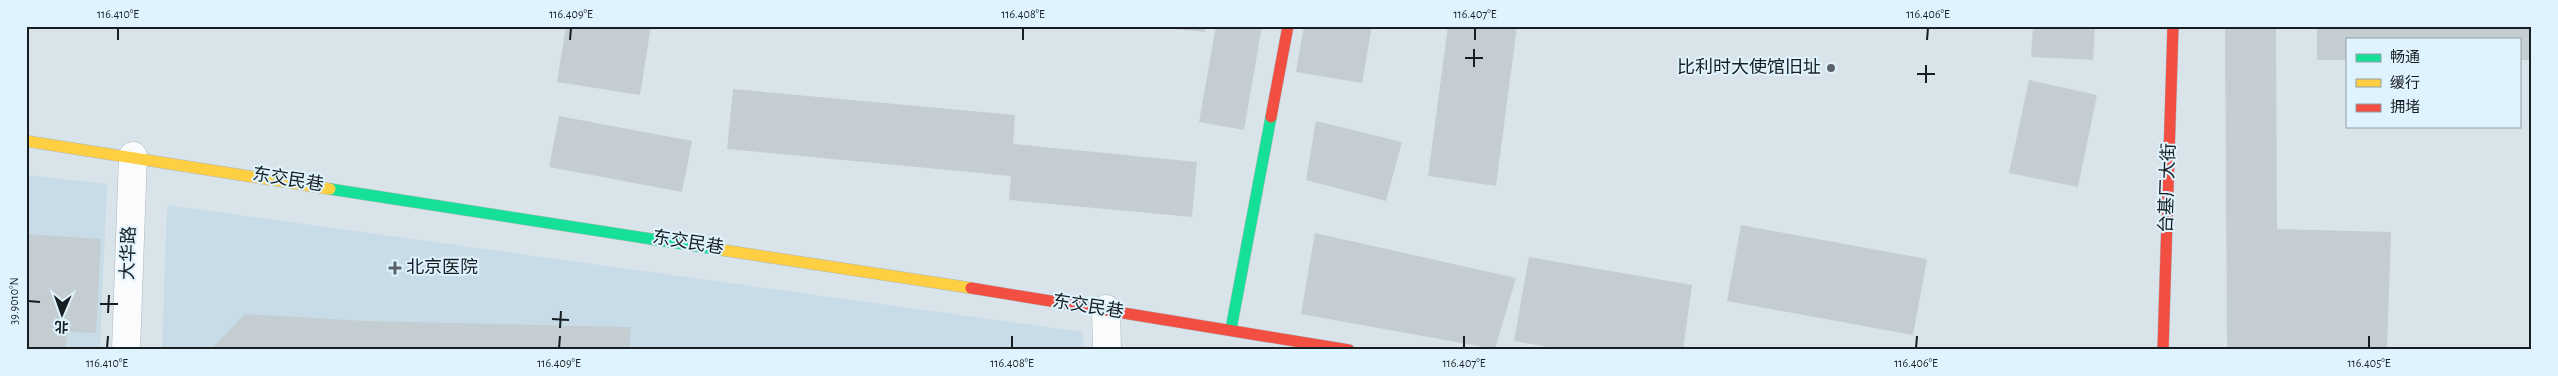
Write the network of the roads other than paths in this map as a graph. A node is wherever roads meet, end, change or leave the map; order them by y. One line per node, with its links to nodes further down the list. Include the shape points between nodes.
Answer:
1 (1288, 26): 6 (street)
2 (2174, 26): 10 (street, 台基厂大街)
3 (26, 141): 4 (street, 东交民巷)
4 (132, 156): 5 (street, 东交民巷); 7 (street, 大华路)
5 (1106, 309): 6 (street, 东交民巷); 8 (street)
6 (1231, 329): 9 (street, 东交民巷)
7 (126, 350)
8 (1107, 350)
9 (1348, 350)
10 (2163, 350)

